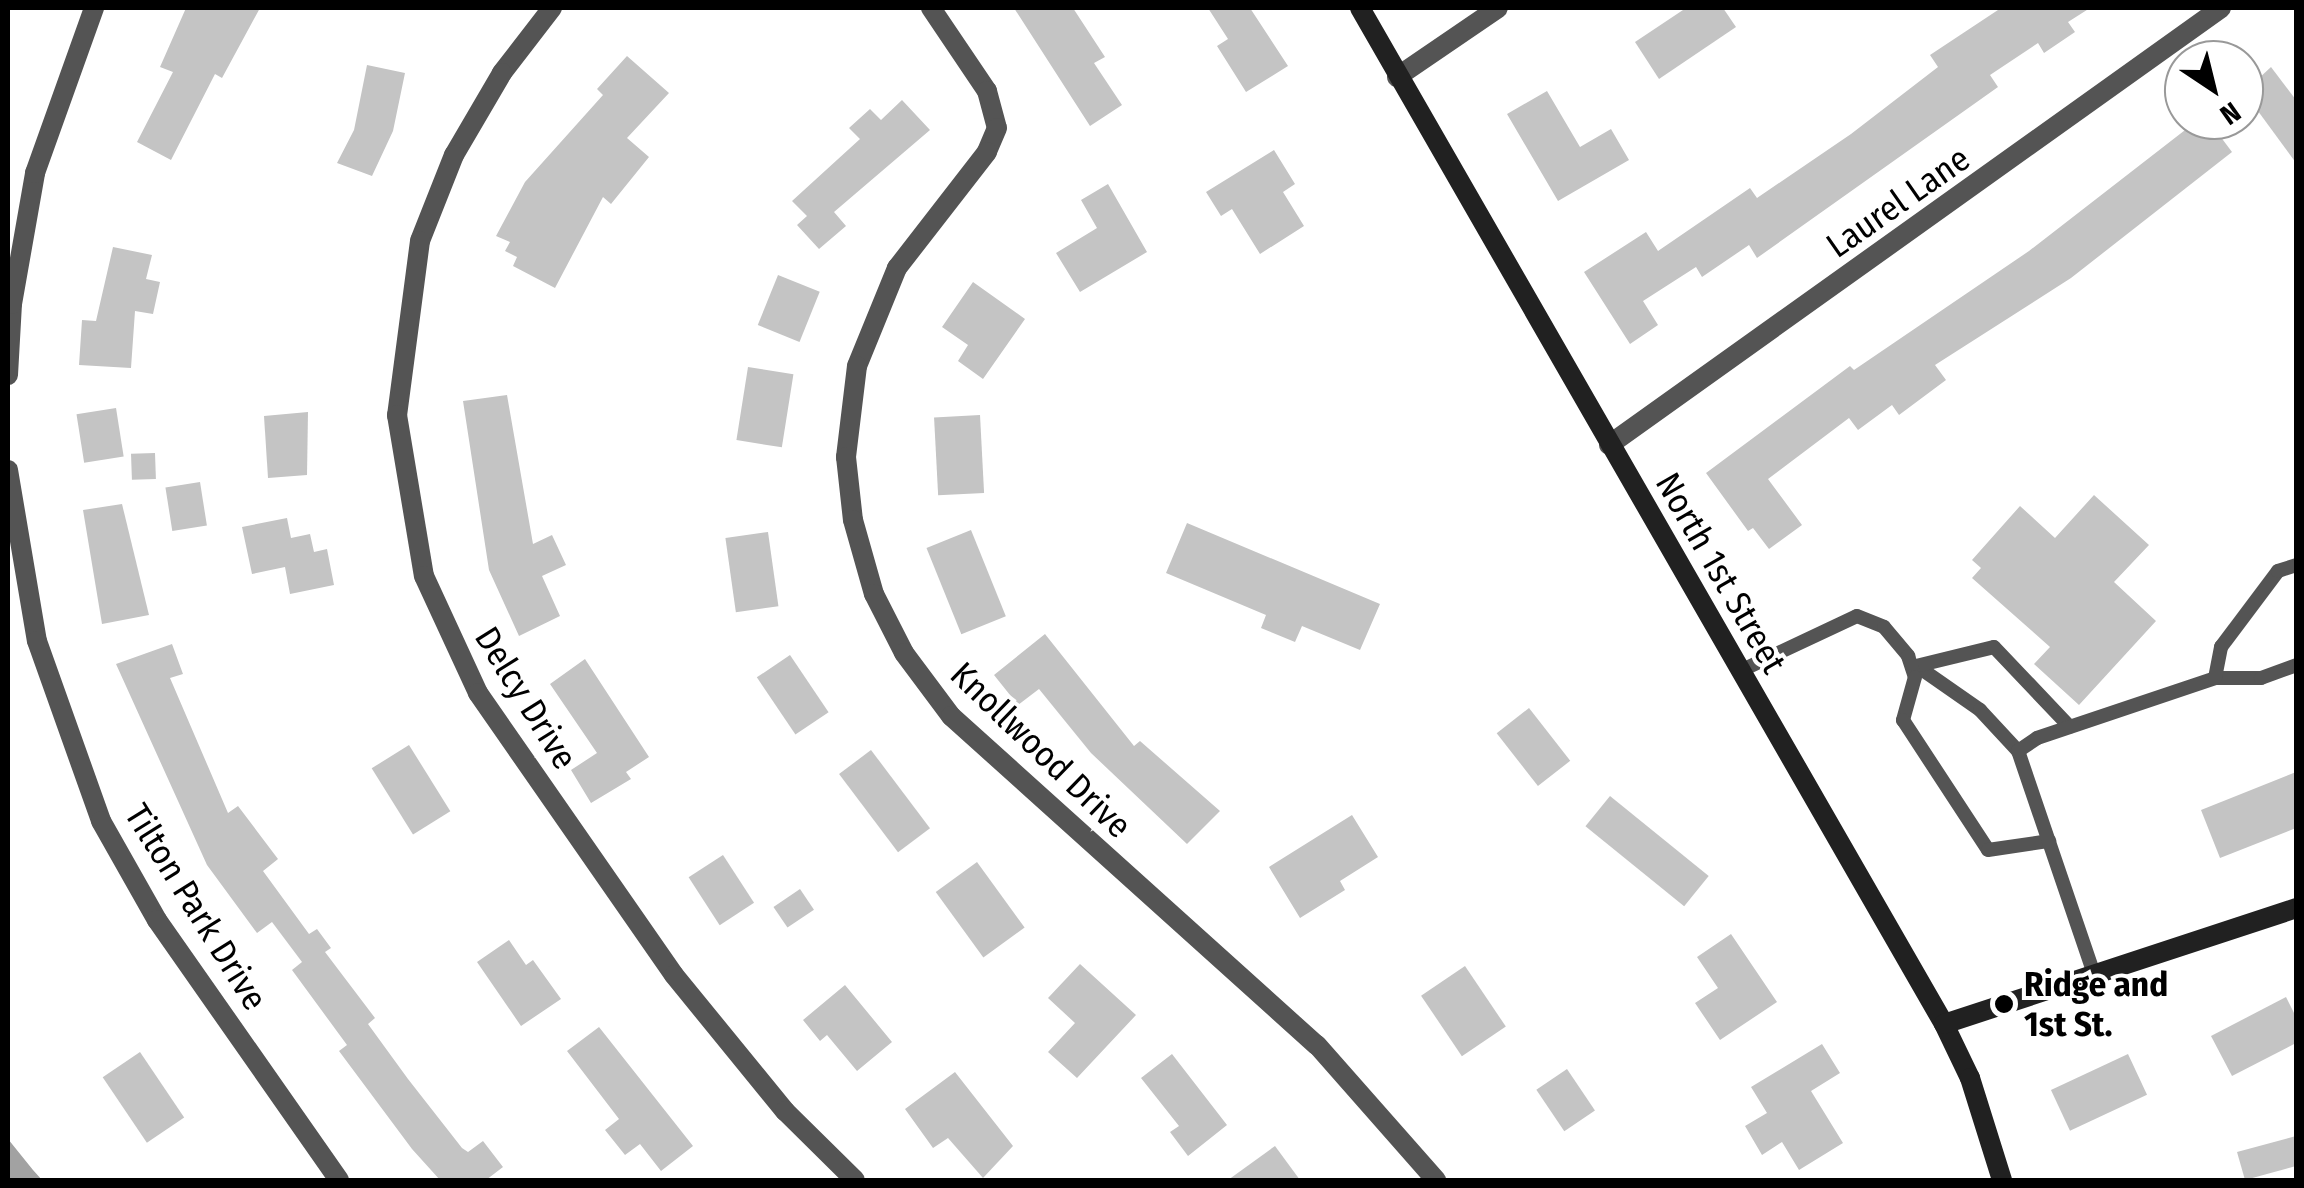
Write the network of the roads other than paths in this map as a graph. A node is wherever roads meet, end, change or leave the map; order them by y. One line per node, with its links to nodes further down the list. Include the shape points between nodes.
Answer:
1 (94, 8): 8 (street, via 36,174 12,304)
2 (552, 8): 23 (street, Delcy Drive, via 502,73 454,155 420,241 396,414 424,576 478,693 674,975 785,1111)
3 (931, 8): 24 (street, Knollwood Drive, via 988,91 997,128 987,152 896,268 857,366 846,457 857,539 874,594 904,654 951,716 1329,1057)
4 (1360, 8): 7 (street, North 1st Street)
5 (1498, 8): 7 (street)
6 (2220, 8): 9 (street, Laurel Lane)
7 (1398, 77): 9 (street, North 1st Street)
8 (8, 375)
9 (1609, 445): 14 (street, North 1st Street)
10 (8, 470): 22 (street, Tilton Park Drive, via 37,641 101,821 157,920)
11 (2296, 565): 15 (lane, via 2278,571 2221,647)
12 (2296, 665): 15 (lane, via 2261,678)
13 (1914, 667): 14 (lane, via 1884,627 1857,616); 16 (lane, via 1994,647); 17 (lane, via 1980,710); 18 (lane, via 1903,720 1988,850)
14 (1740, 670): 21 (street, North 1st Street)
15 (2216, 678): 16 (lane)
16 (2070, 727): 17 (lane)
17 (2018, 751): 18 (lane)
18 (2049, 842): 20 (lane)
19 (2296, 908): 20 (street)
20 (2094, 974): 21 (street)
21 (1944, 1024): 25 (street, North 1st Street, via 1970,1078)
22 (339, 1180)
23 (855, 1180)
24 (1436, 1180)
25 (2002, 1180)

